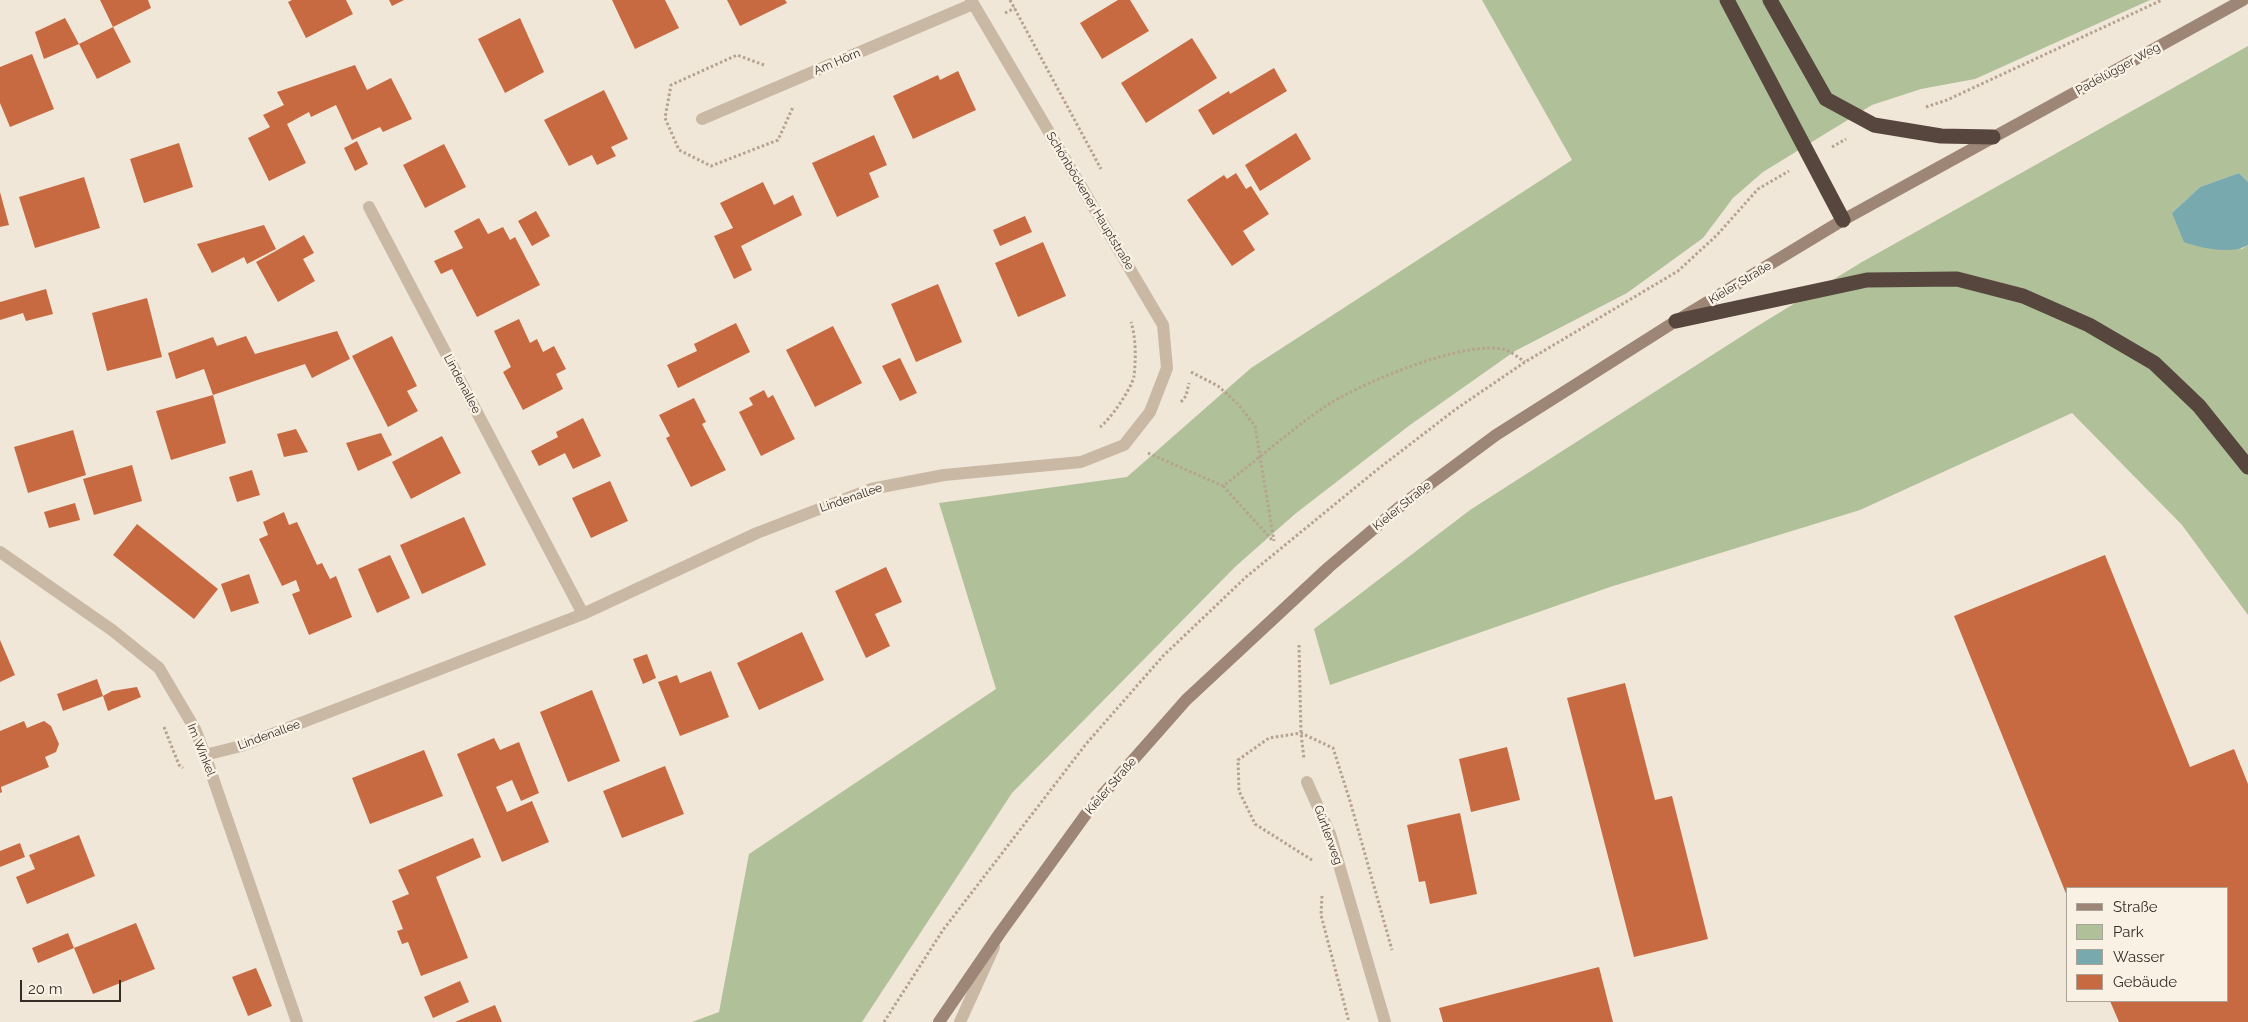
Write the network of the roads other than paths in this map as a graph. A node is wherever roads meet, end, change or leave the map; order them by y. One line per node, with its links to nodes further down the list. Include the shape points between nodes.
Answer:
1 (1728, 0): 8 (highway)
2 (1770, 0): 6 (highway, via 1826,99 1874,125 1941,136)
3 (2243, 0): 6 (main road, Padelügger Weg)
4 (972, 2): 5 (street, Am Hörn); 10 (street, Schönböckener Hauptstraße, via 1163,325 1167,368 1150,412)
5 (702, 119)
6 (1993, 138): 8 (main road, Kieler Straße)
7 (369, 207): 13 (street, Lindenallee)
8 (1843, 220): 9 (main road, Kieler Straße)
9 (1676, 321): 11 (highway, via 1867,280 1957,279 2014,293 2089,326 2154,363 2199,406); 16 (main road, Kieler Straße, via 1496,435 1403,504 1329,567 1186,700 1089,810)
10 (1124, 445): 13 (street, Lindenallee, via 1080,462 944,474 870,489 757,533)
11 (2248, 468)
12 (0, 552): 14 (street, Im Winkel, via 112,630 159,668 195,729)
13 (583, 614): 14 (street, Lindenallee, via 241,746)
14 (205, 755): 17 (street, Im Winkel)
15 (1307, 782): 20 (street, Gürtlerweg, via 1330,834)
16 (1000, 933): 18 (main road, Kieler Straße); 19 (street)
17 (298, 1022)
18 (940, 1022)
19 (960, 1022)
20 (1385, 1022)

